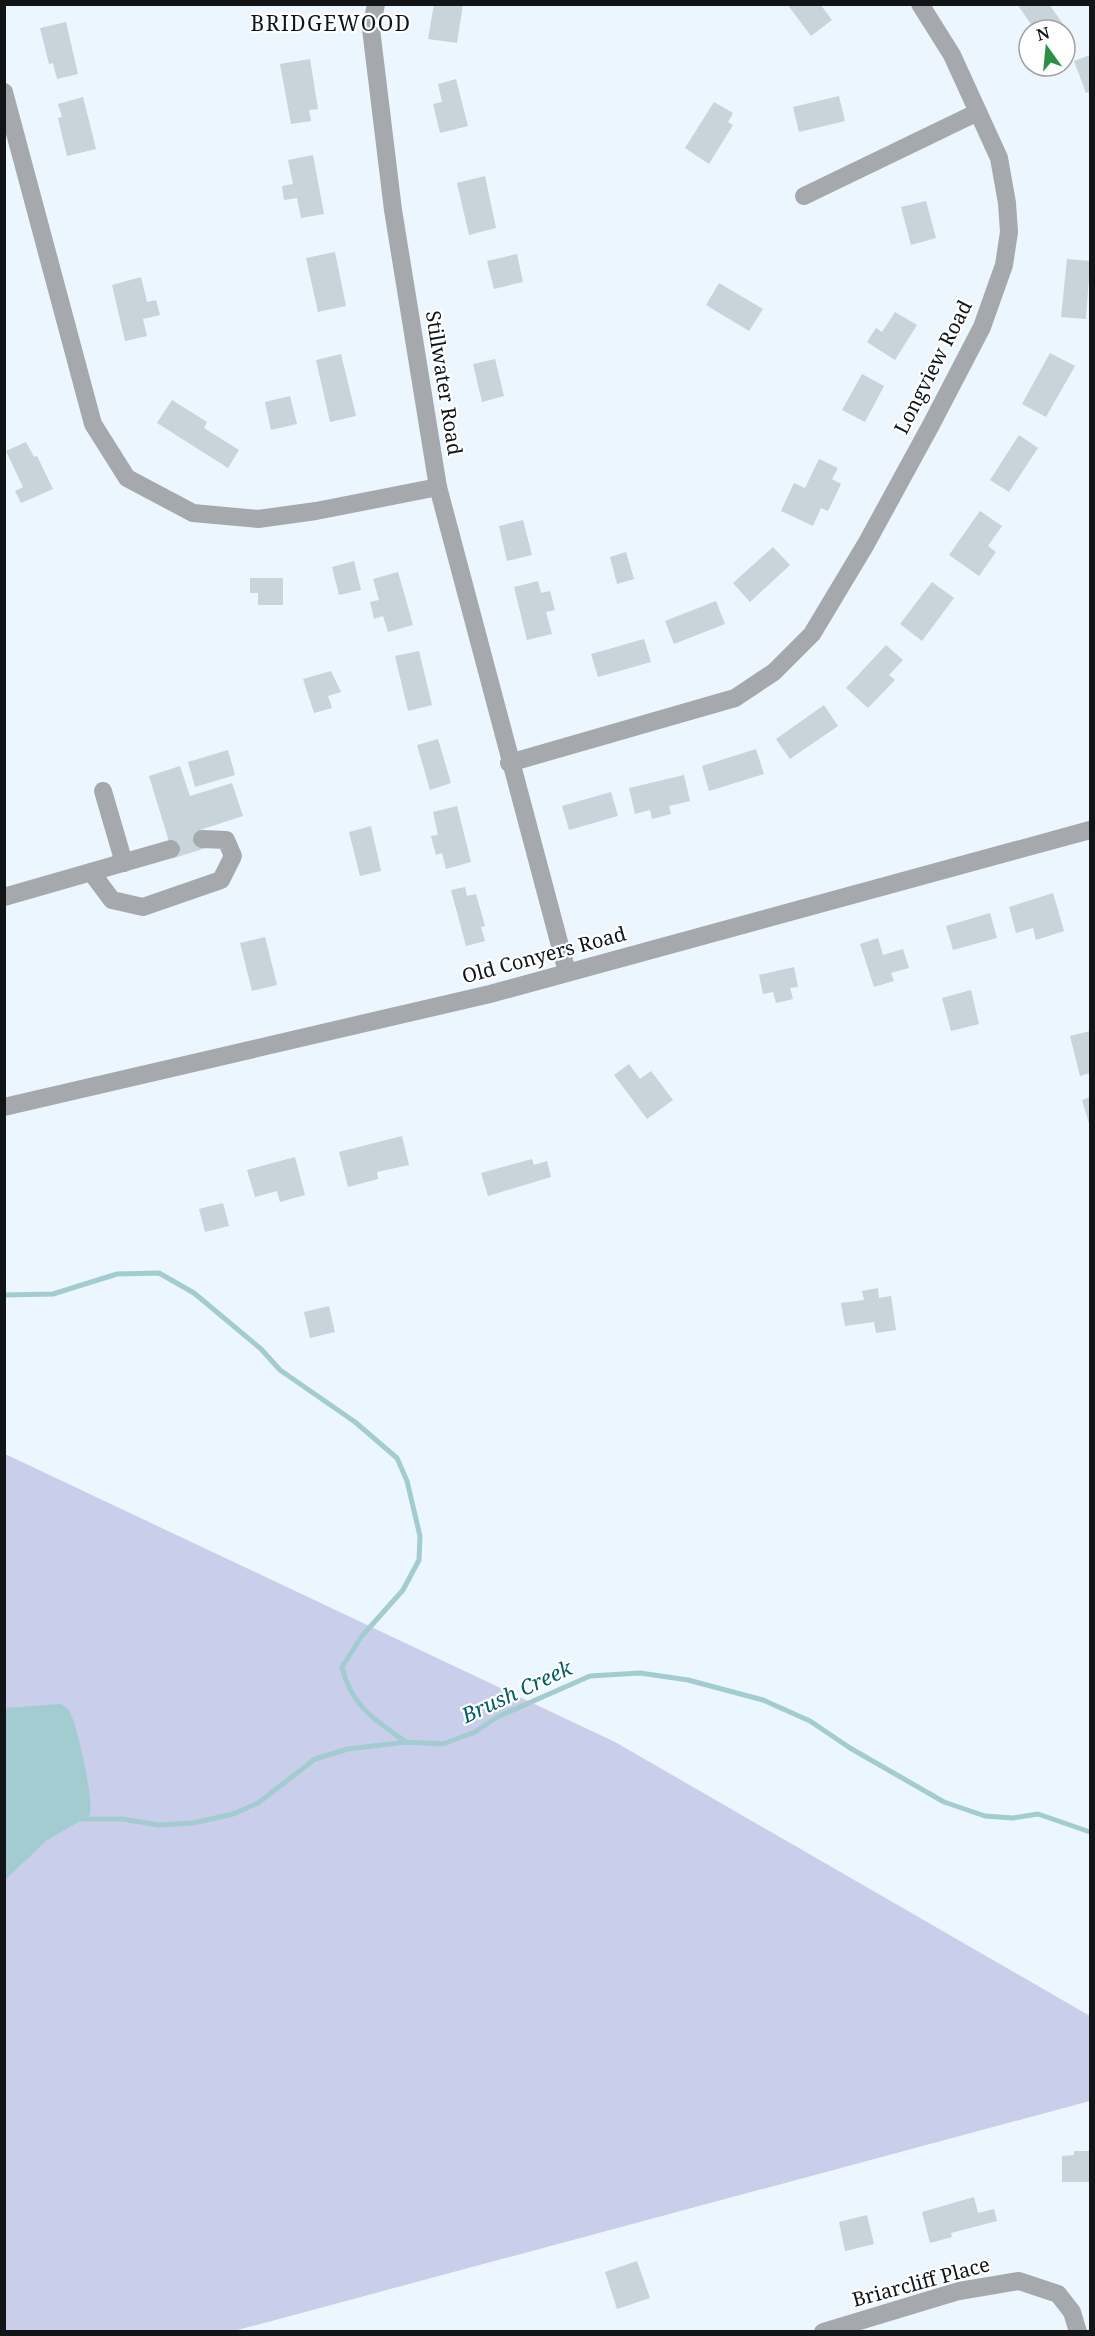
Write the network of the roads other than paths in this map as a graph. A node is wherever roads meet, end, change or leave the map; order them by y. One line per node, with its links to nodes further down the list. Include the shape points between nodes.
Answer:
1 (376, 4): 6 (street, Stillwater Road, via 371,29 392,199)
2 (921, 4): 4 (street, Longview Road, via 952,55)
3 (4, 92): 6 (street, via 93,424 127,478 194,513 258,519)
4 (978, 112): 5 (street); 7 (street, Longview Road, via 999,158 1007,203 1009,232 1004,265 982,327 866,544 812,634 774,672 735,698)
5 (804, 196)
6 (438, 487): 7 (street, Stillwater Road)
7 (509, 763): 15 (street, Stillwater Road)
8 (103, 791): 12 (street)
9 (1090, 830): 15 (street, Old Conyers Road)
10 (202, 839): 13 (street, via 226,840 233,856 221,880 143,907 112,900)
11 (171, 849): 12 (street)
12 (124, 862): 13 (street)
13 (91, 872): 14 (street)
14 (4, 897)
15 (567, 972): 16 (street, Old Conyers Road, via 490,994)
16 (4, 1107)
17 (823, 2331): 18 (street, Briarcliff Place, via 959,2291 1019,2281 1058,2294 1072,2312)
18 (1077, 2331)

